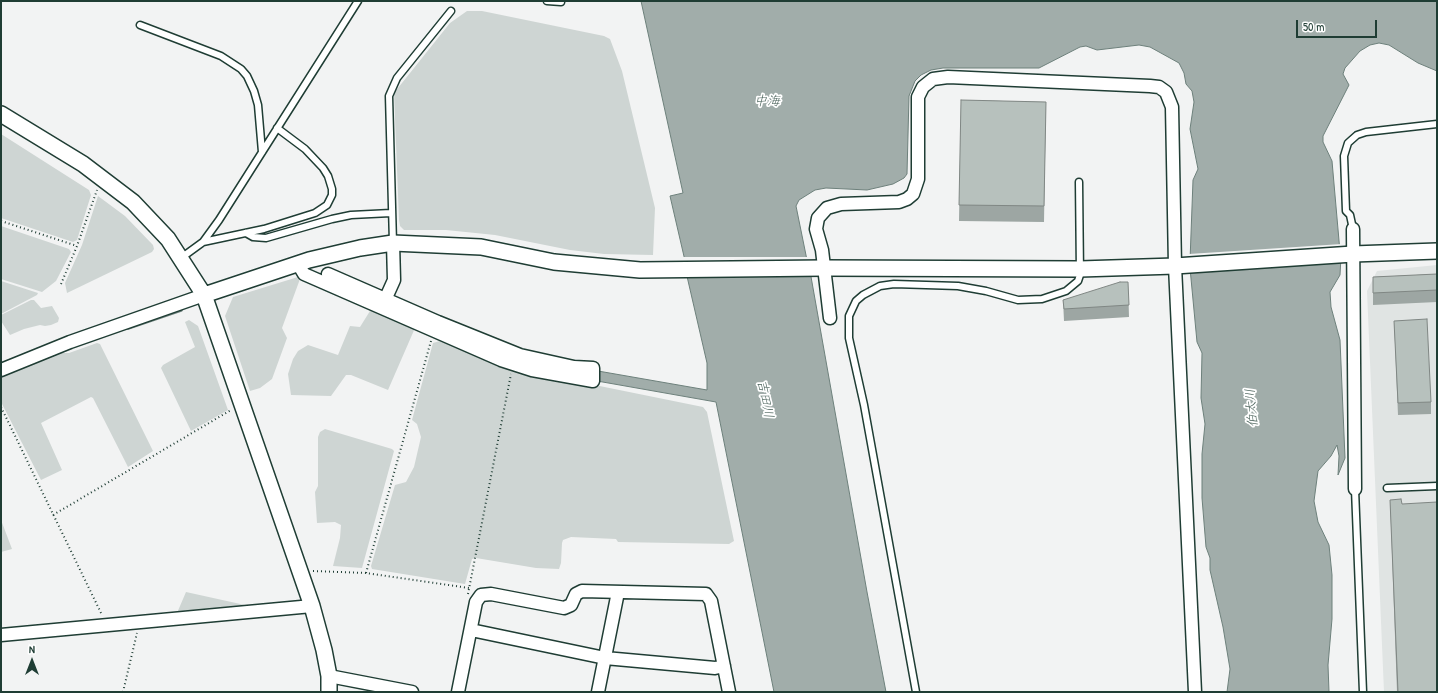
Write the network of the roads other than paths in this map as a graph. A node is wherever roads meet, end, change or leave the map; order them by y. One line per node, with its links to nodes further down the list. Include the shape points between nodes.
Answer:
1 (358, 1): 8 (lane)
2 (547, 1): 3 (lane)
3 (561, 2)
4 (451, 11): 11 (lane, via 390,89 388,103)
5 (140, 25): 9 (lane, via 221,56 241,69 247,76 258,105)
6 (1, 114): 18 (street, via 101,177 146,214)
7 (1437, 124): 12 (lane, via 1366,132 1357,135 1348,143 1344,156 1346,211 1350,215)
8 (277, 128): 9 (lane); 13 (lane, via 305,149 323,168 332,189 330,201 315,213)
9 (262, 152): 14 (lane)
10 (1079, 182): 22 (lane)
11 (391, 213): 13 (lane, via 332,219 266,238); 15 (lane)
12 (1353, 229): 17 (street)
13 (246, 233): 14 (lane)
14 (203, 242): 18 (lane)
15 (393, 243): 19 (street, via 360,248); 21 (street, via 481,247 554,262 640,270); 25 (street, via 394,280)
16 (1437, 251): 17 (street)
17 (1353, 254): 20 (street); 33 (street)
18 (181, 258): 24 (street)
19 (298, 264): 24 (street); 27 (street, via 304,274)
20 (1175, 266): 21 (street, via 1172,107 1166,92 1159,87 1150,86 948,77 933,79 923,87 918,97 918,179 913,194 899,202 841,204 827,208 818,218 816,225); 22 (street); 47 (street)
21 (818, 268): 22 (street); 26 (street)
22 (1080, 269): 46 (lane, via 1078,281 1073,286 1055,296 1042,299 1018,300 971,288 898,283 870,290 856,301 852,308 849,316 849,338 864,405)
23 (328, 274): 25 (street)
24 (204, 295): 28 (street, via 70,342); 35 (street)
25 (385, 300): 27 (street)
26 (830, 318)
27 (436, 327): 29 (street); 29 (street, via 513,365)
28 (1, 370)
29 (573, 372): 30 (street, via 593,380)
30 (593, 373)
31 (1437, 486): 32 (lane)
32 (1387, 488)
33 (1355, 489): 48 (lane)
34 (618, 592): 36 (street, via 582,591 576,594 571,605 564,608 481,595 476,602); 38 (street); 39 (street, via 706,594 711,601)
35 (312, 606): 37 (street); 40 (street)
36 (470, 630): 38 (street); 43 (street)
37 (1, 636)
38 (605, 658): 39 (street, via 715,668); 44 (street)
39 (724, 666): 45 (street)
40 (329, 676): 41 (street); 42 (street)
41 (329, 692)
42 (412, 692)
43 (458, 692)
44 (598, 692)
45 (729, 692)
46 (916, 692)
47 (1195, 692)
48 (1363, 692)

